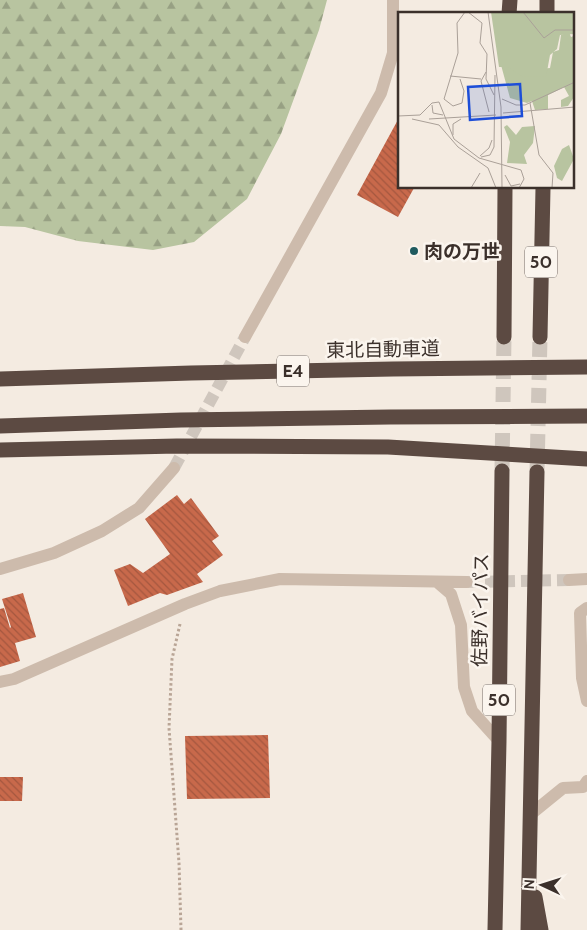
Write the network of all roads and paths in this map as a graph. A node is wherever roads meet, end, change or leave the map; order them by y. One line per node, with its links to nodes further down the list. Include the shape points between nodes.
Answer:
1 (393, 0): 5 (street, via 393,53 381,93)
2 (505, 189): 6 (highway, 50)
3 (543, 189): 4 (highway, 50)
4 (540, 336)
5 (245, 337)
6 (504, 337)
7 (587, 367): 8 (highway, 東北自動車道 / E4, via 201,372)
8 (0, 379)
9 (587, 416): 10 (highway, via 400,416)
10 (0, 426)
11 (0, 450): 12 (highway, via 177,446 388,447)
12 (587, 459)
13 (174, 468): 16 (street, via 139,508 102,531 54,553)
14 (502, 471): 25 (highway, 佐野バイパス / 50)
15 (537, 472): 27 (highway, 50)
16 (0, 569)
17 (587, 579): 18 (street)
18 (569, 580)
19 (437, 582): 20 (street); 21 (street, via 280,579 220,591); 25 (street, via 451,594 461,625 464,688 472,711)
20 (467, 582)
21 (186, 604): 23 (street, via 14,679); 29 (path, via 172,658 169,728)
22 (587, 608): 24 (street, via 580,613 582,678)
23 (0, 682)
24 (587, 701)
25 (499, 741): 30 (highway, 佐野バイパス / 50)
26 (587, 781): 27 (street, via 583,787 563,788)
27 (530, 814): 28 (highway, 50)
28 (529, 866): 31 (highway, 50); 32 (highway)
29 (181, 930)
30 (495, 930)
31 (528, 930)
32 (542, 930)

